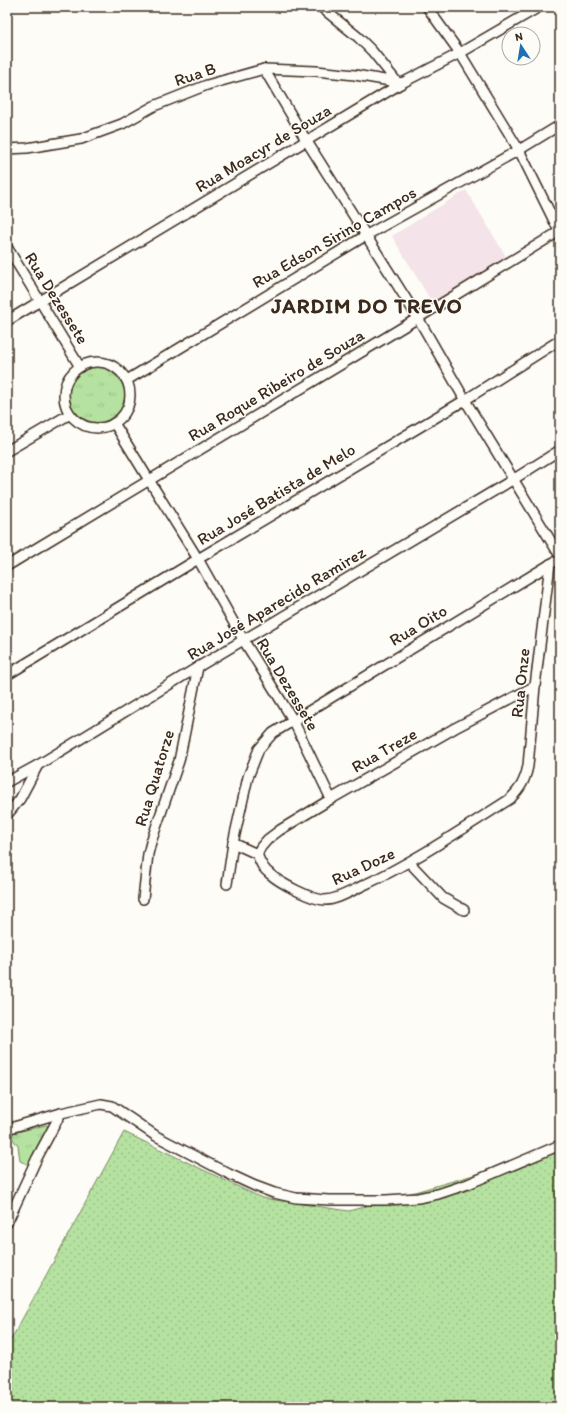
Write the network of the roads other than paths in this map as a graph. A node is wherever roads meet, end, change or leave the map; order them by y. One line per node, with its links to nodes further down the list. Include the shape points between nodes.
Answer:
1 (321, 7): 6 (street, via 358,37)
2 (427, 7): 4 (street)
3 (539, 7): 4 (street, Rua Moacyr de Souza)
4 (460, 53): 6 (street, Rua Moacyr de Souza); 10 (street)
5 (264, 69): 6 (street, Rua B, via 355,75); 8 (street); 9 (street, Rua B, via 206,85 154,106 122,124 81,139)
6 (399, 83): 8 (street, Rua Moacyr de Souza)
7 (560, 125): 10 (street, Rua Edson Sirino Campos)
8 (306, 140): 12 (street); 14 (street, Rua Moacyr de Souza)
9 (7, 149)
10 (518, 150): 11 (street); 12 (street, Rua Edson Sirino Campos)
11 (560, 232): 15 (street, Rua Roque Ribeiro de Souza)
12 (365, 236): 15 (street); 19 (street, Rua Edson Sirino Campos)
13 (7, 247): 14 (street, Rua Dezessete)
14 (40, 302): 16 (street, Rua Moacyr de Souza); 18 (street, Rua Dezessete)
15 (418, 318): 20 (street); 26 (street, Rua Roque Ribeiro de Souza)
16 (7, 321)
17 (560, 340): 20 (street, Rua José Batista de Melo)
18 (80, 366): 19 (street, via 101,362 112,365); 21 (street, via 72,374 65,388 66,404)
19 (127, 380): 22 (street, via 130,400 127,409)
20 (465, 400): 25 (street); 28 (street, Rua José Batista de Melo)
21 (70, 414): 22 (street, via 85,425 104,427); 24 (street)
22 (114, 423): 26 (street, Rua Dezessete)
23 (560, 450): 25 (street, Rua José Aparecido Ramirez)
24 (7, 451)
25 (514, 479): 27 (street); 31 (street, Rua José Aparecido Ramirez)
26 (150, 480): 28 (street, Rua Dezessete); 30 (street, Rua Roque Ribeiro de Souza)
27 (560, 557): 29 (street, Rua Oito)
28 (198, 559): 31 (street, Rua Dezessete); 33 (street, Rua José Batista de Melo)
29 (550, 564): 34 (street, Rua Onze); 35 (street, Rua Oito)
30 (7, 566)
31 (244, 641): 32 (street, Rua José Aparecido Ramirez); 35 (street, Rua Dezessete)
32 (198, 667): 36 (street, Rua José Aparecido Ramirez); 45 (street, Rua Quatorze, via 179,761 148,854)
33 (7, 675)
34 (535, 686): 38 (street, Rua Treze); 39 (street, Rua Onze, via 526,777 521,788)
35 (293, 720): 38 (street, Rua Dezessete); 41 (street, via 273,733 259,749 248,777)
36 (38, 765): 37 (street, Rua José Aparecido Ramirez); 40 (street, via 20,798)
37 (7, 782)
38 (331, 798): 42 (street, Rua Treze, via 268,839)
39 (510, 799): 43 (street, Rua Doze)
40 (7, 815)
41 (233, 843): 42 (street); 44 (street)
42 (257, 854): 43 (street, Rua Doze, via 270,874 299,892 325,900 347,893)
43 (409, 862): 46 (street, via 443,898)
44 (227, 884)
45 (143, 899)
46 (464, 910)
47 (61, 1113): 48 (street); 49 (street, via 101,1104 112,1106 156,1136 229,1174 274,1193 296,1198 386,1200 438,1194); 50 (street)
48 (7, 1129)
49 (560, 1145)
50 (11, 1205): 51 (street)
51 (7, 1223)

